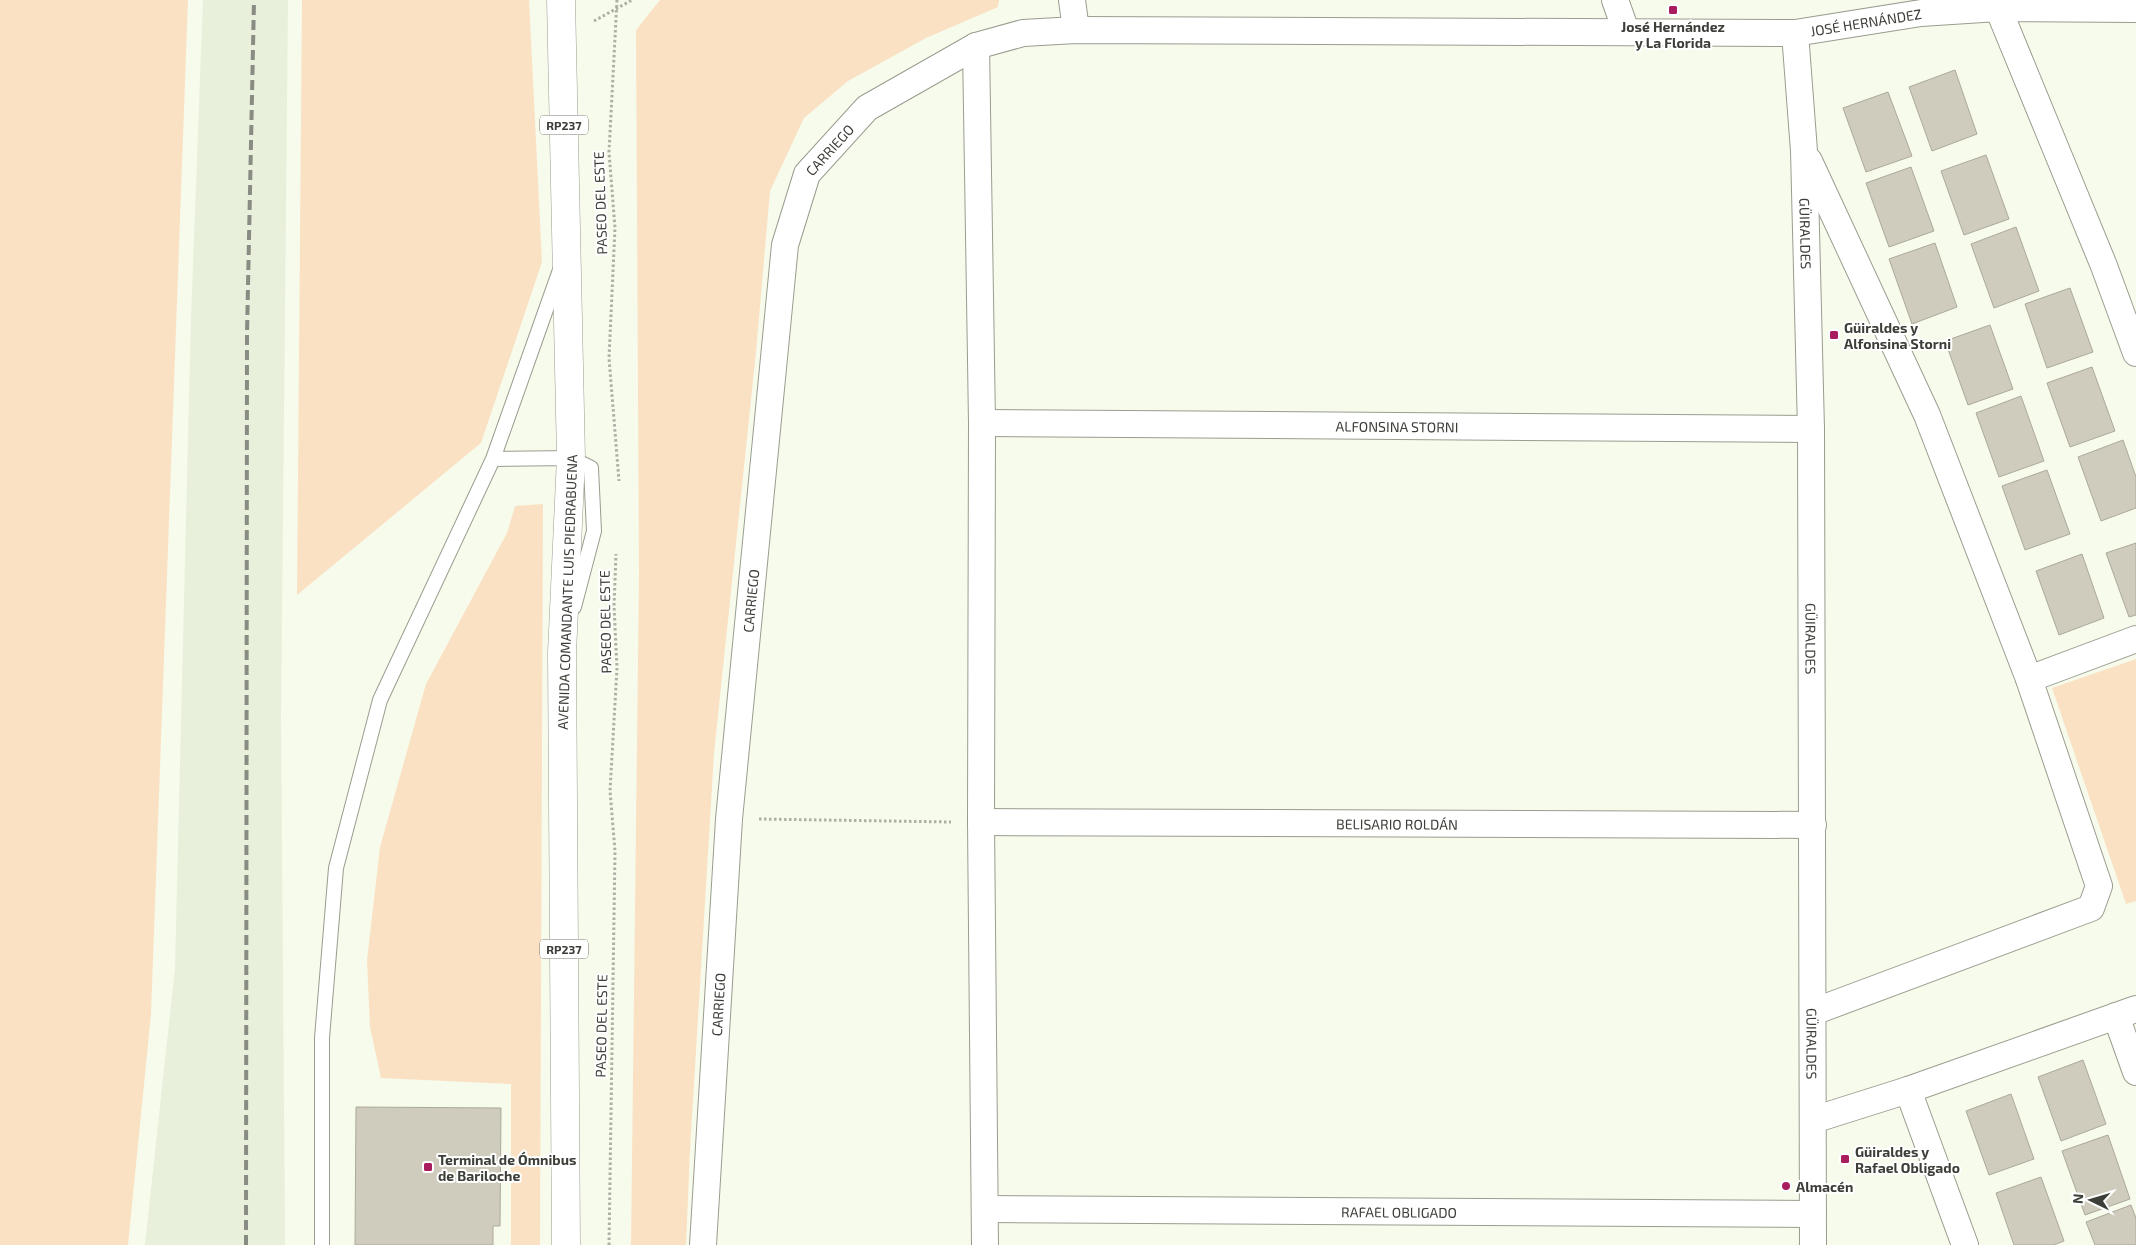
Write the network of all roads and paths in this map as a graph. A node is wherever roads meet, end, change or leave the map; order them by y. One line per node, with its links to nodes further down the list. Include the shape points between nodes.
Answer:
1 (561, 0): 13 (main road, AVENIDA COMANDANTE LUIS PIEDRABUENA / RP237)
2 (617, 0): 7 (path, PASEO DEL ESTE)
3 (632, 0): 7 (path)
4 (1072, 0): 10 (street)
5 (1615, 0): 11 (street)
6 (1918, 6): 8 (street, JOSÉ HERNÁNDEZ); 12 (street, JOSÉ HERNÁNDEZ)
7 (618, 8): 13 (path); 22 (path, PASEO DEL ESTE, via 609,152 615,228 609,358)
8 (1998, 8): 9 (street, JOSÉ HERNÁNDEZ); 17 (street)
9 (2136, 9)
10 (1076, 30): 11 (street, JOSÉ HERNÁNDEZ); 14 (street, CARRIEGO, via 1023,33)
11 (1626, 31): 12 (street, JOSÉ HERNÁNDEZ)
12 (1795, 33): 15 (street, GÜIRALDES)
13 (562, 38): 16 (main road, AVENIDA COMANDANTE LUIS PIEDRABUENA / RP237)
14 (976, 46): 18 (street); 26 (street, CARRIEGO, via 867,108 807,174 785,245)
15 (1804, 151): 19 (street, GÜIRALDES); 25 (street, via 1927,415)
16 (567, 250): 20 (lane); 21 (main road, AVENIDA COMANDANTE LUIS PIEDRABUENA / RP237)
17 (2136, 352)
18 (982, 423): 19 (street, ALFONSINA STORNI); 27 (street)
19 (1811, 429): 28 (street, GÜIRALDES)
20 (493, 458): 21 (lane); 36 (lane, via 380,700 336,868 322,1038)
21 (572, 458): 37 (main road, AVENIDA COMANDANTE LUIS PIEDRABUENA / RP237, via 562,653)
22 (618, 489)
23 (616, 548): 38 (path, PASEO DEL ESTE, via 617,668 610,791 615,851)
24 (2136, 639): 25 (street)
25 (2029, 679): 29 (street, via 2099,886 2091,908)
26 (729, 819): 27 (path); 39 (street, CARRIEGO)
27 (981, 822): 28 (street, BELISARIO ROLDÁN); 34 (street)
28 (1813, 825): 29 (street, GÜIRALDES)
29 (1813, 1012): 33 (street, GÜIRALDES)
30 (2126, 1013): 31 (street); 32 (street)
31 (2136, 1072)
32 (1908, 1090): 33 (street); 42 (street)
33 (1813, 1120): 35 (street, GÜIRALDES)
34 (985, 1209): 35 (street, RAFAEL OBLIGADO); 40 (street)
35 (1813, 1214): 41 (street, GÜIRALDES)
36 (322, 1245)
37 (566, 1245)
38 (610, 1245)
39 (703, 1245)
40 (986, 1245)
41 (1813, 1245)
42 (1965, 1245)

